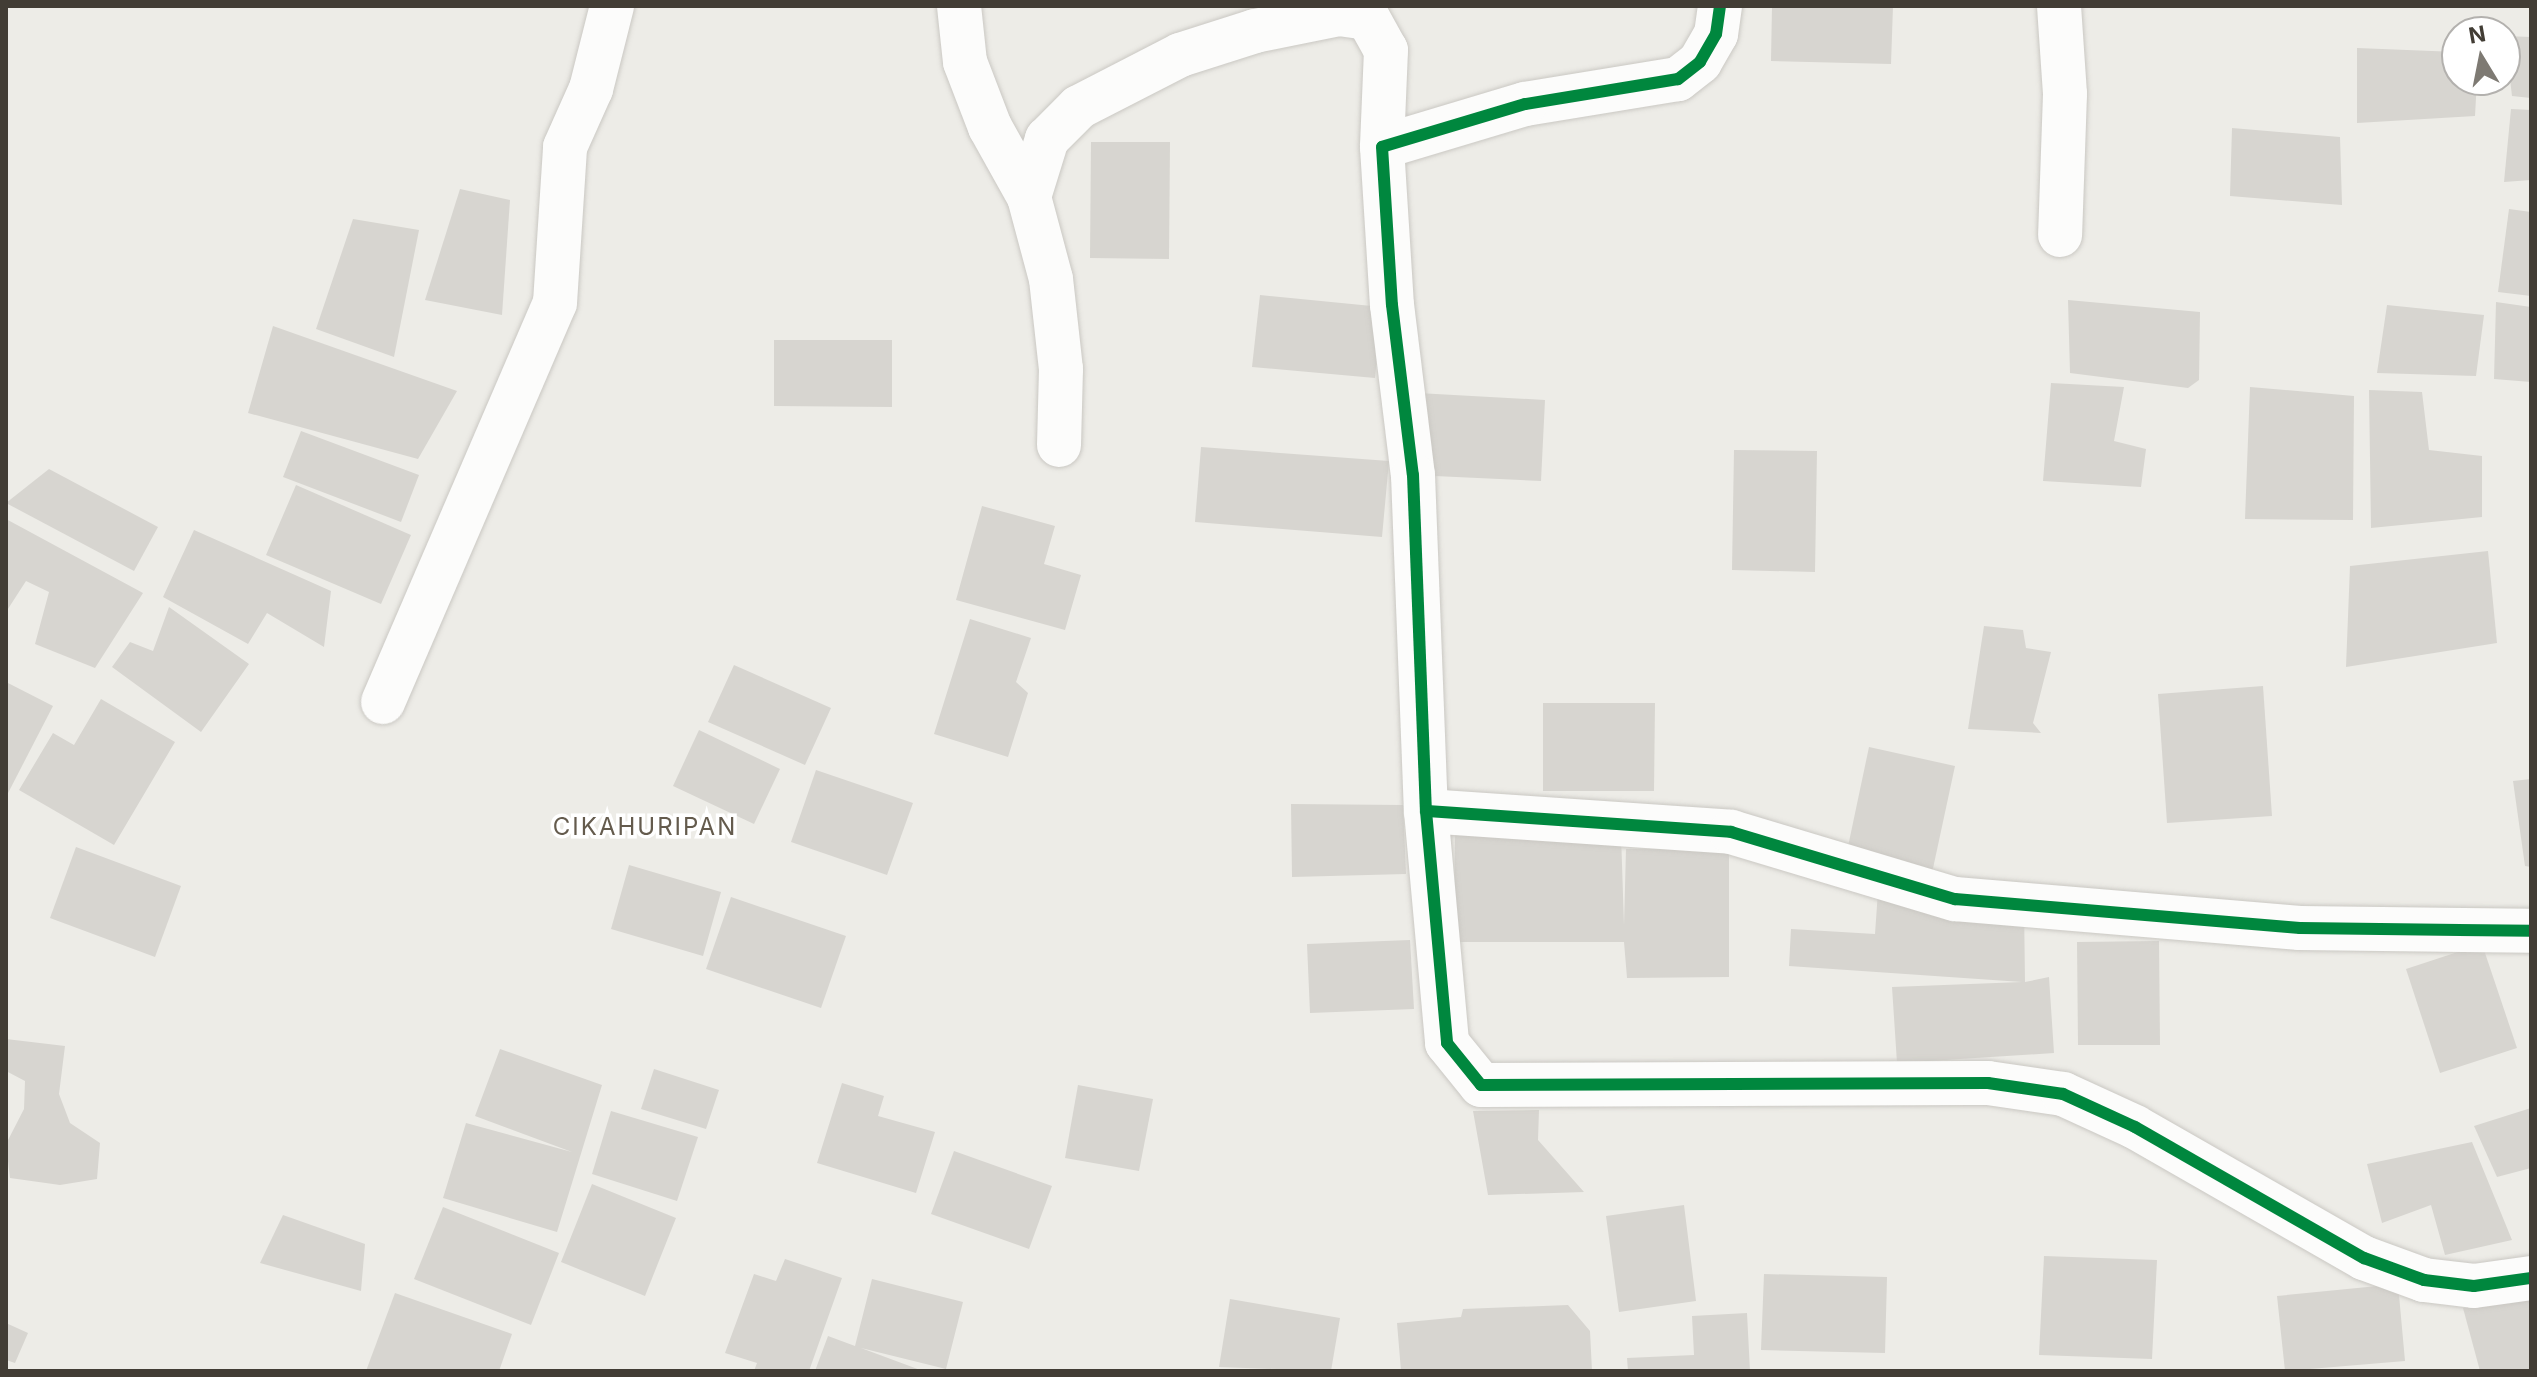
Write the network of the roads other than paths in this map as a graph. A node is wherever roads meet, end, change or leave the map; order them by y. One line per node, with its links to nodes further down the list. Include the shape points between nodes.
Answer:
1 (612, 6): 9 (street, via 591,89 565,147 555,303)
2 (959, 6): 6 (street, via 965,62 990,127)
3 (1720, 6): 5 (street, via 1716,34 1700,62 1678,79 1525,104)
4 (2059, 6): 7 (street, via 2065,94)
5 (1382, 147): 6 (street, via 1386,50 1368,18 1339,14 1255,31 1180,55 1079,107 1047,139); 10 (street, via 1392,305 1413,475)
6 (1029, 197): 8 (street, via 1051,279 1061,369)
7 (2060, 235)
8 (1059, 445)
9 (383, 702)
10 (1426, 811): 11 (street, via 1731,832 1955,899 2300,928); 12 (street, via 1447,1043 1481,1085 1988,1083 2063,1094 2135,1127 2364,1258 2436,1282 2474,1286)
11 (2531, 931)
12 (2531, 1278)

